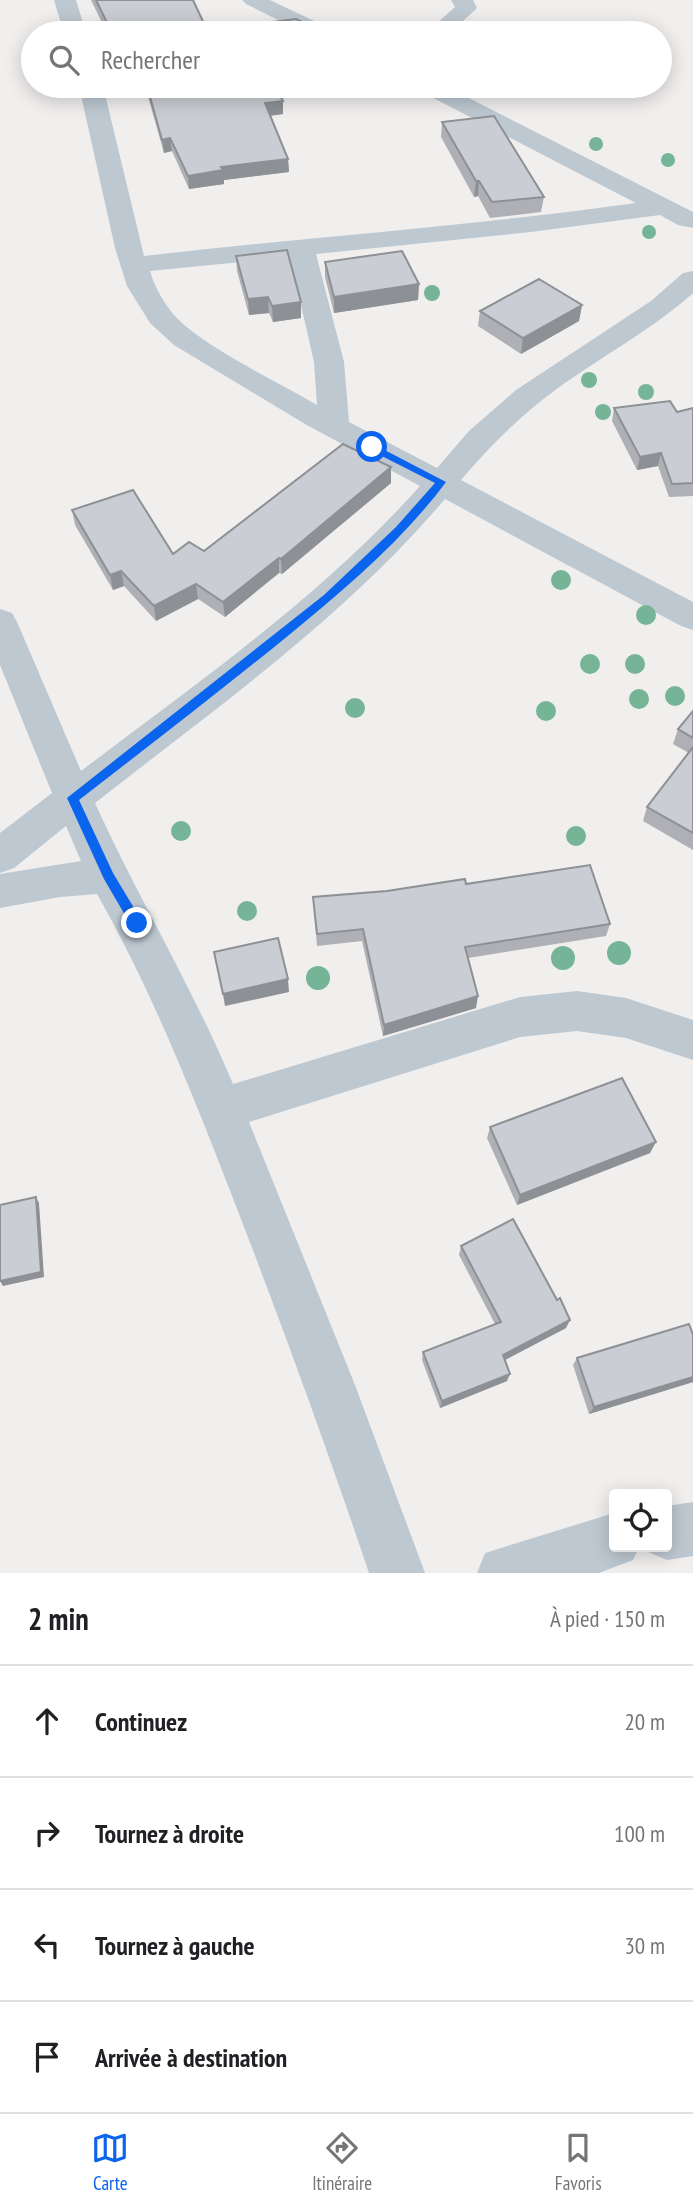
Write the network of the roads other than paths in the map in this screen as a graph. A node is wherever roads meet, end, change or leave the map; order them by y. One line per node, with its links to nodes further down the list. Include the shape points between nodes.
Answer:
1 (65, 0): 4 (street)
2 (253, 0): 5 (street)
3 (463, 0): 6 (street, via 466,8)
4 (71, 21)
5 (296, 21)
6 (453, 21)
7 (94, 98): 12 (street)
8 (451, 98): 9 (street)
9 (663, 207): 10 (street); 11 (street, via 484,231)
10 (691, 223)
11 (300, 246): 12 (street); 14 (street, via 328,362)
12 (134, 265): 14 (street, via 160,317 184,339)
13 (693, 279): 15 (street, via 661,307 527,397 480,438)
14 (334, 426): 15 (street)
15 (441, 482): 16 (street); 18 (street, via 400,530 328,597)
16 (693, 617)
17 (0, 622): 18 (street)
18 (73, 798): 19 (street); 20 (street)
19 (0, 856)
20 (108, 876): 21 (street); 23 (street, via 166,980)
21 (0, 891)
22 (693, 1040): 23 (street, via 626,1018 578,1011 520,1017)
23 (221, 1109): 27 (street, via 359,1461)
24 (693, 1529): 25 (street)
25 (672, 1532)
26 (609, 1542): 28 (street)
27 (397, 1573)
28 (505, 1573)

